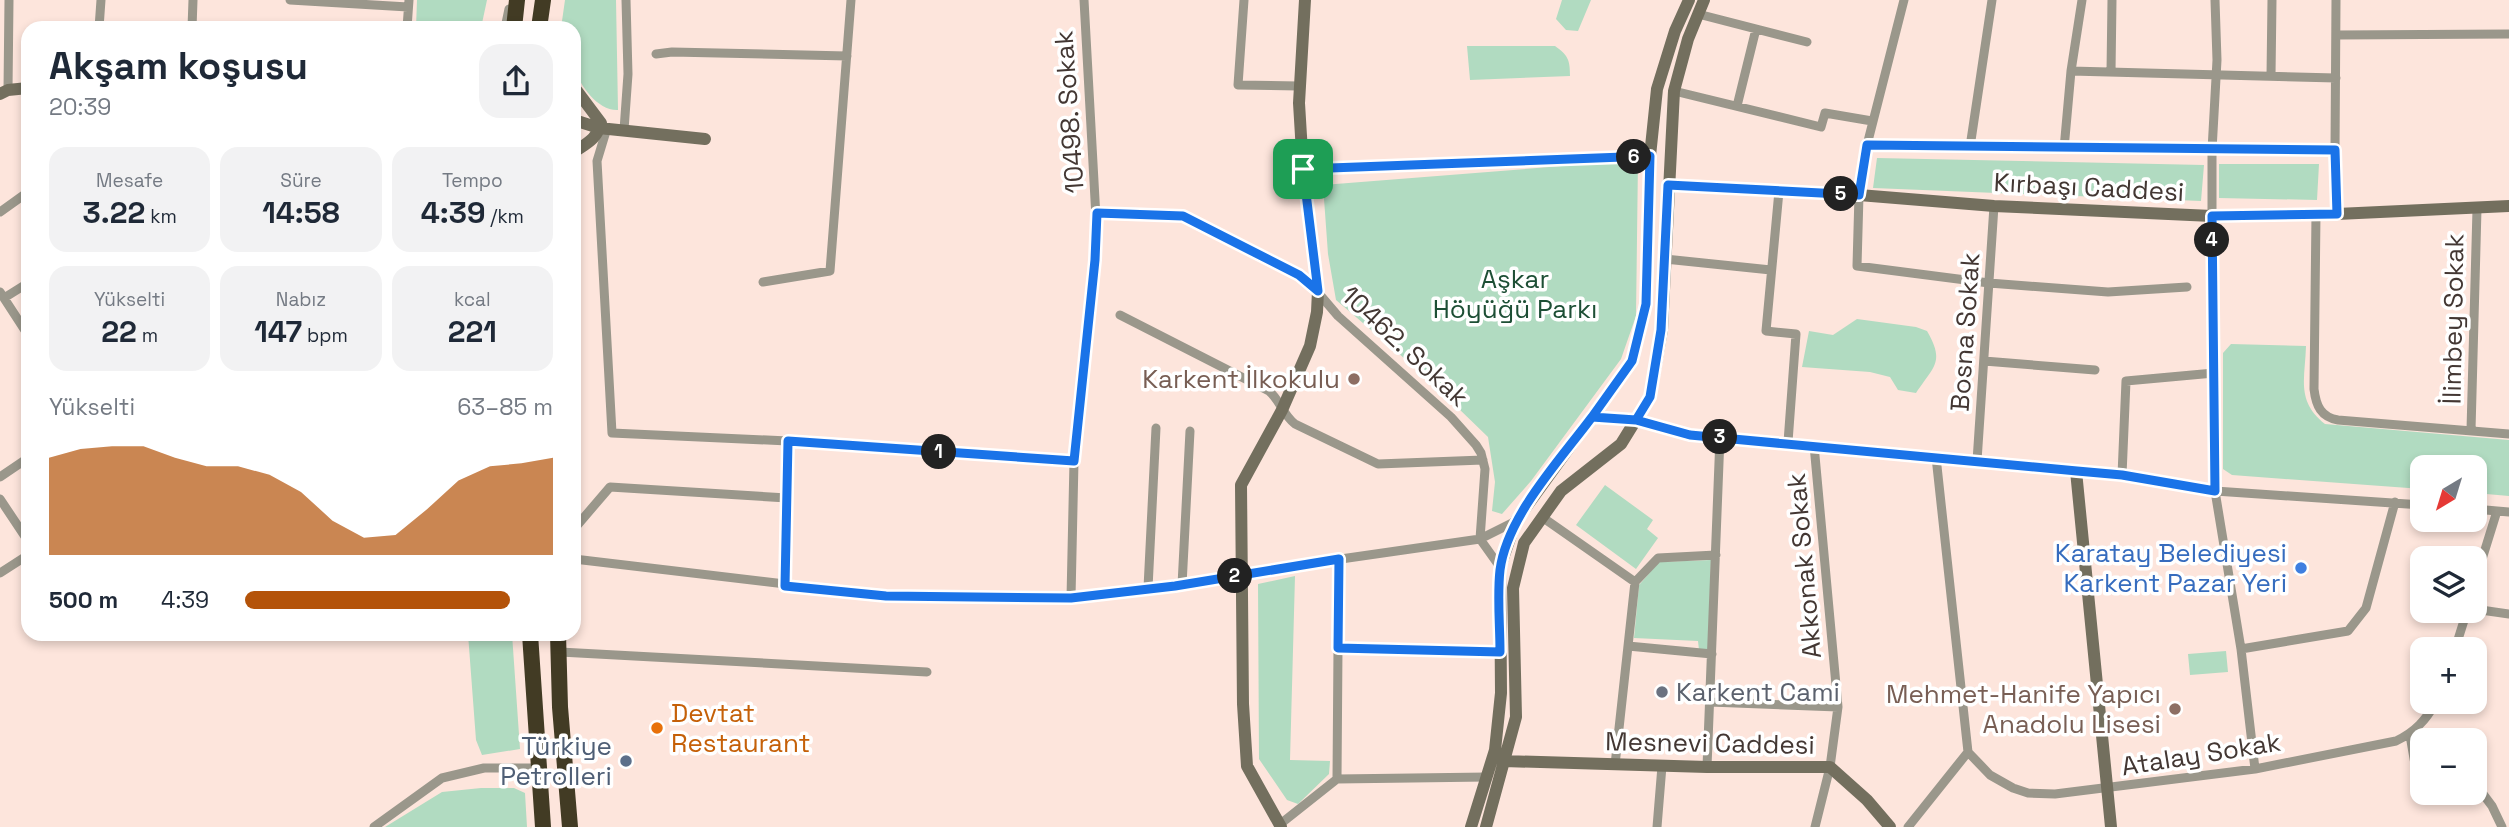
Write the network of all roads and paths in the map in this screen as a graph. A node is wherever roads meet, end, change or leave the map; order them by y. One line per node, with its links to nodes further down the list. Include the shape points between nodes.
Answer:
1 (9, 0): 40 (street)
2 (101, 0): 22 (street)
3 (193, 0): 23 (street)
4 (290, 0): 20 (street)
5 (514, 0): 25 (street); 26 (highway)
6 (626, 0): 46 (street)
7 (850, 0): 32 (street)
8 (1084, 0): 64 (street, 10498. Sokak)
9 (1244, 0): 38 (street, via 1238,85)
10 (1306, 0): 38 (street)
11 (1689, 0): 54 (street, via 1657,89)
12 (1704, 0): 21 (street)
13 (1904, 0): 43 (street)
14 (1992, 0): 49 (street)
15 (2082, 0): 33 (street)
16 (2112, 0): 34 (street)
17 (2215, 0): 35 (street)
18 (2272, 0): 36 (street)
19 (2336, 0): 29 (street)
20 (408, 3): 24 (street)
21 (1698, 14): 27 (street); 39 (street)
22 (100, 21)
23 (192, 21)
24 (407, 21)
25 (507, 21)
26 (513, 21)
27 (1756, 29): 30 (street); 42 (street)
28 (2509, 34): 29 (street)
29 (2337, 35): 37 (street)
30 (1807, 41)
31 (656, 54): 32 (street)
32 (847, 55): 70 (street, via 830,271)
33 (2071, 71): 34 (street); 51 (street)
34 (2111, 72): 35 (street)
35 (2215, 74): 36 (street); 52 (street)
36 (2272, 76): 37 (street)
37 (2336, 78): 53 (street)
38 (1299, 86): 55 (street)
39 (1674, 91): 42 (street); 56 (street)
40 (4, 92)
41 (581, 96): 45 (street)
42 (1737, 106): 43 (street, via 1821,127 1825,113)
43 (1872, 121): 48 (street)
44 (581, 122): 45 (street)
45 (603, 128): 46 (street); 50 (street); 89 (street, via 597,161 612,433)
46 (624, 130): 47 (street)
47 (705, 139)
48 (1867, 145): 49 (street); 58 (street)
49 (1970, 147): 51 (street)
50 (581, 148)
51 (2064, 149): 52 (street)
52 (2212, 150): 53 (street); 67 (street)
53 (2335, 150): 66 (street)
54 (1650, 156): 55 (street); 82 (street, via 1646,304 1632,361)
55 (1303, 169): 74 (street)
56 (1668, 185): 57 (street, Kırbaşı Caddesi); 68 (street)
57 (1779, 191): 58 (street, Kırbaşı Caddesi); 69 (street)
58 (1859, 195): 60 (street, Kırbaşı Caddesi); 71 (street, via 1857,266)
59 (21, 197): 63 (street)
60 (1994, 206): 67 (street, Kırbaşı Caddesi); 71 (street, Bosna Sokak)
61 (2509, 206): 62 (street, Kırbaşı Caddesi)
62 (2476, 209): 66 (street, Kırbaşı Caddesi); 85 (street, İlimbey Sokak)
63 (0, 212)
64 (1097, 213): 74 (street, 10462. Sokak, via 1183,216 1299,275); 95 (street, 10498. Sokak)
65 (2316, 214): 66 (street, Kırbaşı Caddesi); 67 (street, Kırbaşı Caddesi); 85 (street, via 2314,389 2321,412 2338,420)
66 (2337, 214)
67 (2212, 216): 80 (street)
68 (1665, 260): 69 (street); 83 (street, via 1661,330 1650,397)
69 (1771, 270): 90 (street, via 1766,331 1796,334)
70 (763, 282)
71 (1989, 284): 73 (street, via 2108,292); 78 (street, Bosna Sokak)
72 (21, 286): 75 (street)
73 (2188, 287)
74 (1318, 291): 81 (street, via 1315,330); 93 (street, 10462. Sokak, via 1338,316 1462,428)
75 (2, 295): 77 (street)
76 (1120, 315): 81 (street, via 1269,391)
77 (21, 324)
78 (1984, 361): 79 (street); 94 (street, Bosna Sokak)
79 (2095, 370)
80 (2214, 373): 98 (street, via 2126,381); 100 (street)
81 (1282, 410): 93 (street, via 1296,424 1378,464); 120 (street, via 1241,485)
82 (1592, 417): 83 (street); 110 (street)
83 (1636, 420): 88 (street, via 1690,435); 108 (street, via 1621,444 1561,491)
84 (1156, 428): 124 (street)
85 (2471, 430): 87 (street)
86 (1190, 431): 122 (street)
87 (2509, 434)
88 (1720, 437): 90 (street); 114 (street)
89 (788, 441): 95 (street); 101 (street)
90 (1788, 442): 91 (street)
91 (1814, 445): 92 (street); 138 (street, Akkonak Sokak)
92 (1936, 457): 94 (street); 142 (street)
93 (1483, 460): 112 (street)
94 (1977, 460): 97 (street)
95 (1074, 461): 125 (street, 10498. Sokak)
96 (21, 463): 99 (street)
97 (2077, 471): 98 (street); 152 (street)
98 (2122, 475): 100 (street)
99 (0, 477)
100 (2215, 491): 103 (street); 132 (street)
101 (787, 498): 109 (street, via 610,487); 123 (street)
102 (0, 499): 111 (street)
103 (2395, 502): 104 (street); 132 (street, via 2366,608 2348,631)
104 (2410, 504)
105 (2487, 510): 106 (street)
106 (2497, 511): 107 (street); 113 (street)
107 (2509, 512)
108 (1542, 517): 121 (street); 143 (street, via 1524,543 1513,588 1516,717)
109 (581, 521)
110 (1516, 521): 112 (street); 118 (street)
111 (21, 530)
112 (1480, 539): 115 (street); 118 (street)
113 (2486, 546)
114 (1716, 555): 121 (street, via 1658,558); 135 (street)
115 (1339, 559): 120 (street); 131 (street)
116 (21, 560): 119 (street)
117 (581, 560): 123 (street)
118 (1500, 567): 134 (street)
119 (0, 573)
120 (1240, 575): 122 (street); 154 (street, via 1247,766)
121 (1635, 582): 130 (street)
122 (1182, 585): 124 (street)
123 (785, 586): 125 (street, via 886,596)
124 (1148, 588): 125 (street)
125 (1071, 598)
126 (2487, 611): 127 (street)
127 (2509, 614)
128 (531, 641): 147 (highway)
129 (559, 641): 133 (highway)
130 (1628, 646): 135 (street); 144 (street)
131 (1338, 648): 134 (street); 151 (street)
132 (2241, 649): 149 (street)
133 (560, 652): 136 (street); 157 (highway)
134 (1500, 652): 150 (street, via 1495,750)
135 (1712, 654): 137 (street)
136 (927, 672)
137 (1710, 702): 138 (street); 146 (street)
138 (1838, 707): 148 (street, Akkonak Sokak)
139 (2428, 714): 140 (street)
140 (2417, 728)
141 (2410, 735): 149 (street, Atalay Sokak)
142 (1968, 752): 152 (street, Atalay Sokak, via 1990,775 2028,793); 163 (street)
143 (1504, 761): 144 (street, Mesnevi Caddesi); 159 (street)
144 (1615, 765): 145 (street, Mesnevi Caddesi)
145 (1662, 766): 146 (street, Mesnevi Caddesi); 160 (street)
146 (1707, 767): 148 (street, Mesnevi Caddesi)
147 (540, 768): 155 (street, via 484,768 442,778); 156 (highway)
148 (1830, 768): 161 (street, Akkonak Sokak); 162 (street, Mesnevi Caddesi)
149 (2255, 769): 152 (street, Atalay Sokak)
150 (1487, 777): 151 (street); 158 (street)
151 (1337, 779): 154 (street)
152 (2108, 789): 164 (street)
153 (2487, 799): 165 (street)
154 (1280, 826)
155 (374, 827)
156 (543, 827)
157 (570, 827)
158 (1471, 827)
159 (1486, 827)
160 (1657, 827)
161 (1815, 827)
162 (1890, 827)
163 (1908, 827)
164 (2110, 827)
165 (2502, 827)

